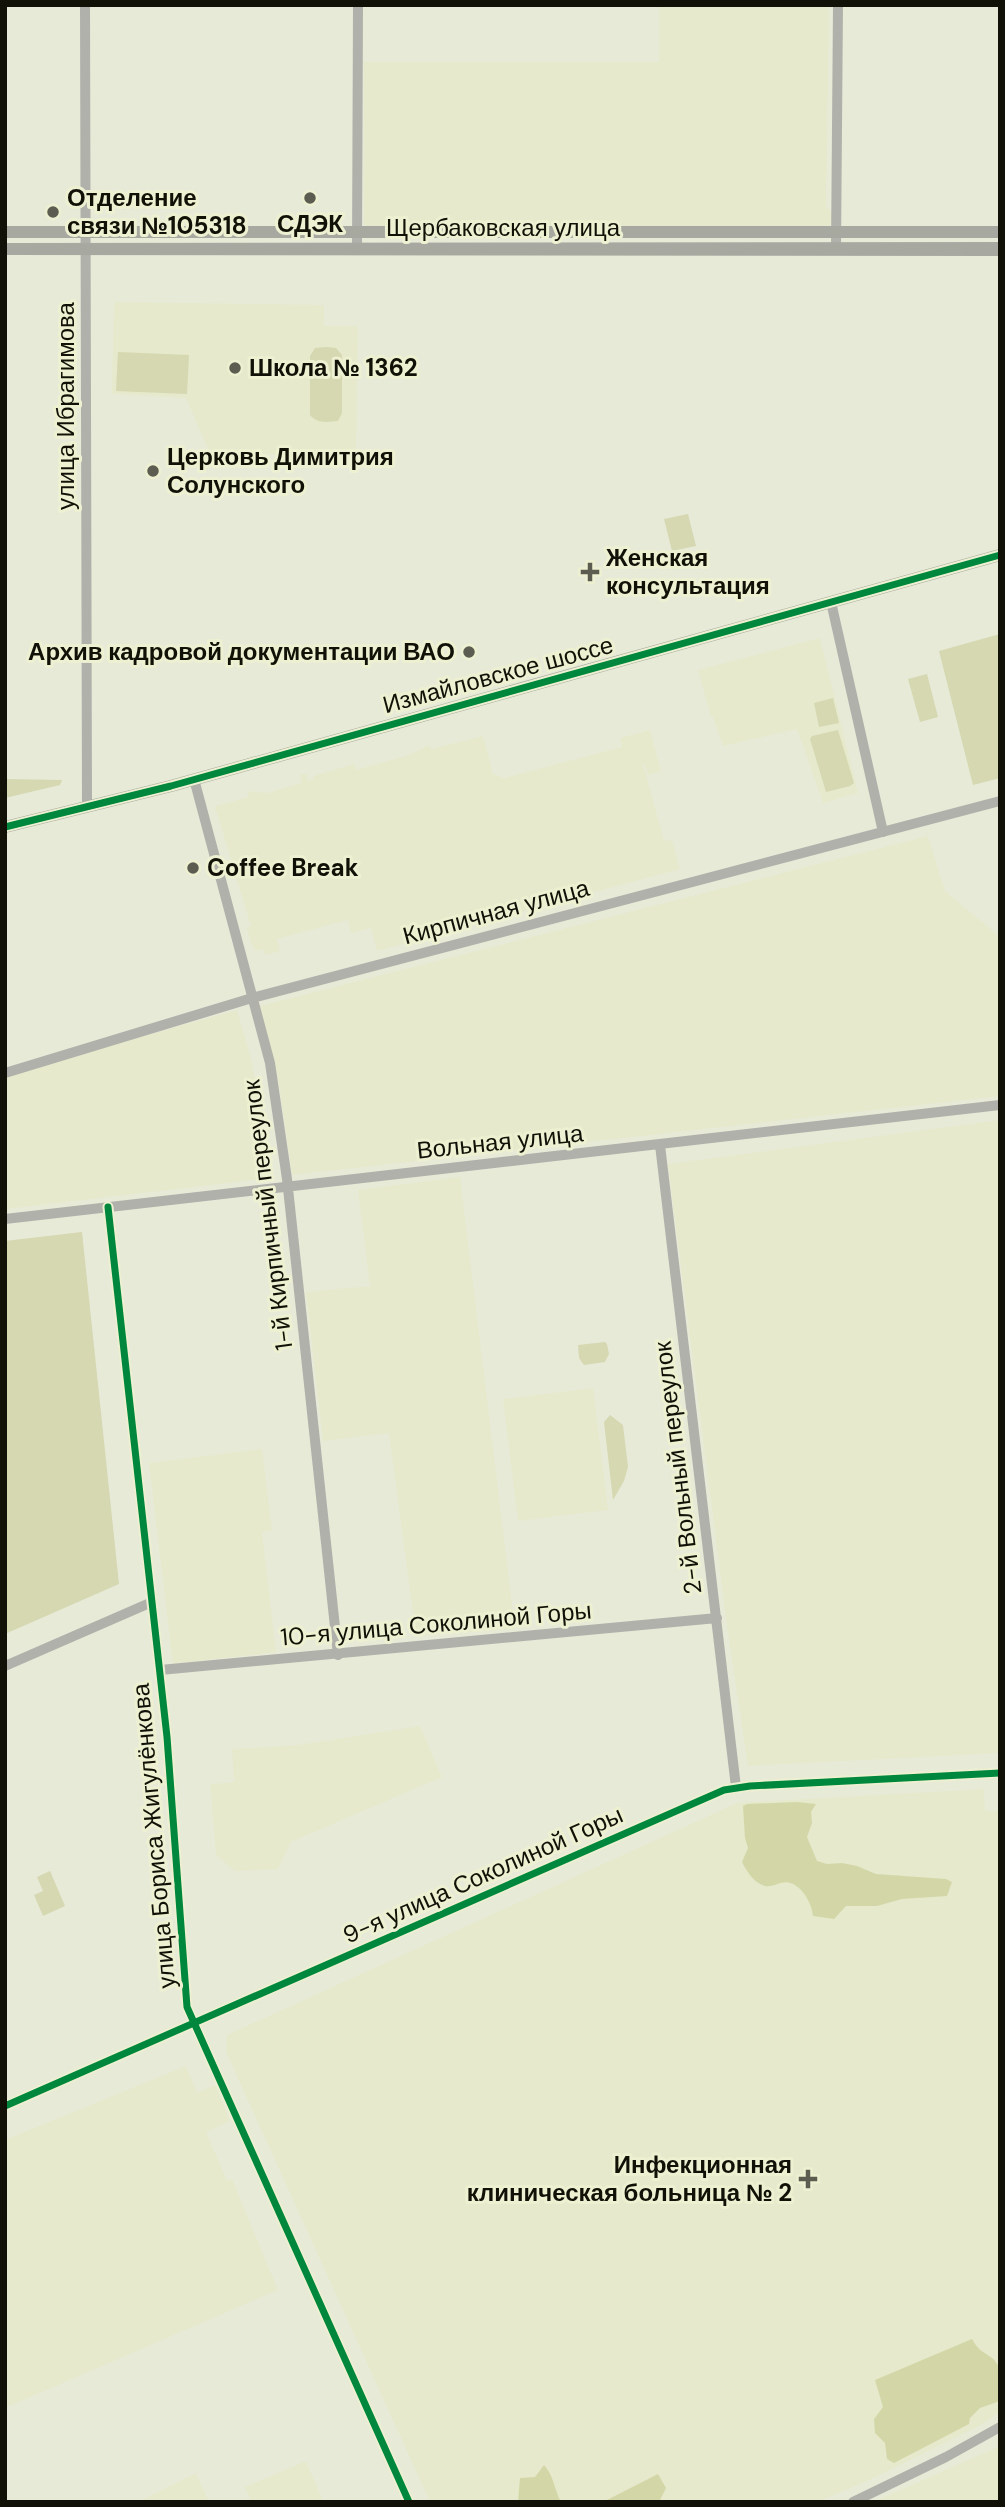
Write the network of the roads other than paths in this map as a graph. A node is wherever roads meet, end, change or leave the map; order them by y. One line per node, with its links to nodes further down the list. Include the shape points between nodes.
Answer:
1 (85, 5): 5 (street, улица Ибрагимова)
2 (358, 5): 6 (street)
3 (838, 5): 7 (street)
4 (5, 232): 5 (main road, Щербаковская улица)
5 (85, 232): 6 (main road, Щербаковская улица); 10 (street, улица Ибрагимова)
6 (357, 232): 7 (main road, Щербаковская улица); 11 (street)
7 (836, 232): 8 (main road, Щербаковская улица); 12 (street)
8 (1000, 232)
9 (5, 249): 10 (main road, Щербаковская улица)
10 (87, 249): 11 (main road, Щербаковская улица); 18 (street, улица Ибрагимова)
11 (357, 249): 12 (main road, Щербаковская улица)
12 (836, 249): 13 (main road, Щербаковская улица)
13 (1000, 250)
14 (1000, 555): 15 (main road, Измайловское шоссе)
15 (831, 602): 16 (main road, Измайловское шоссе); 20 (street)
16 (194, 779): 18 (main road, Измайловское шоссе); 21 (street, 1-й Кирпичный переулок)
17 (1000, 800): 20 (street, Кирпичная улица)
18 (87, 807): 19 (main road, Измайловское шоссе)
19 (5, 827)
20 (883, 832): 21 (street, Кирпичная улица)
21 (252, 999): 22 (street, Кирпичная улица); 25 (street, 1-й Кирпичный переулок, via 276,1093)
22 (5, 1073)
23 (1000, 1105): 24 (street, Вольная улица)
24 (660, 1145): 25 (street, Вольная улица); 29 (street, 2-й Вольный переулок)
25 (288, 1187): 26 (street, Вольная улица); 30 (street, 1-й Кирпичный переулок)
26 (108, 1207): 27 (street, Вольная улица); 28 (street, улица Бориса Жигулёнкова)
27 (5, 1219)
28 (152, 1602): 31 (street); 32 (street, улица Бориса Жигулёнкова)
29 (716, 1618): 30 (street, 10-я улица Соколиной Горы); 34 (street, 2-й Вольный переулок)
30 (338, 1655): 32 (street, 10-я улица Соколиной Горы)
31 (5, 1665)
32 (160, 1670): 35 (street, улица Бориса Жигулёнкова, via 187,2007)
33 (1000, 1773): 34 (street, 9-я улица Соколиной Горы)
34 (736, 1787): 35 (street, 9-я улица Соколиной Горы)
35 (195, 2023): 36 (street, 9-я улица Соколиной Горы); 38 (street, улица Бориса Жигулёнкова)
36 (5, 2106)
37 (1000, 2427): 39 (street)
38 (409, 2502)
39 (853, 2502)

